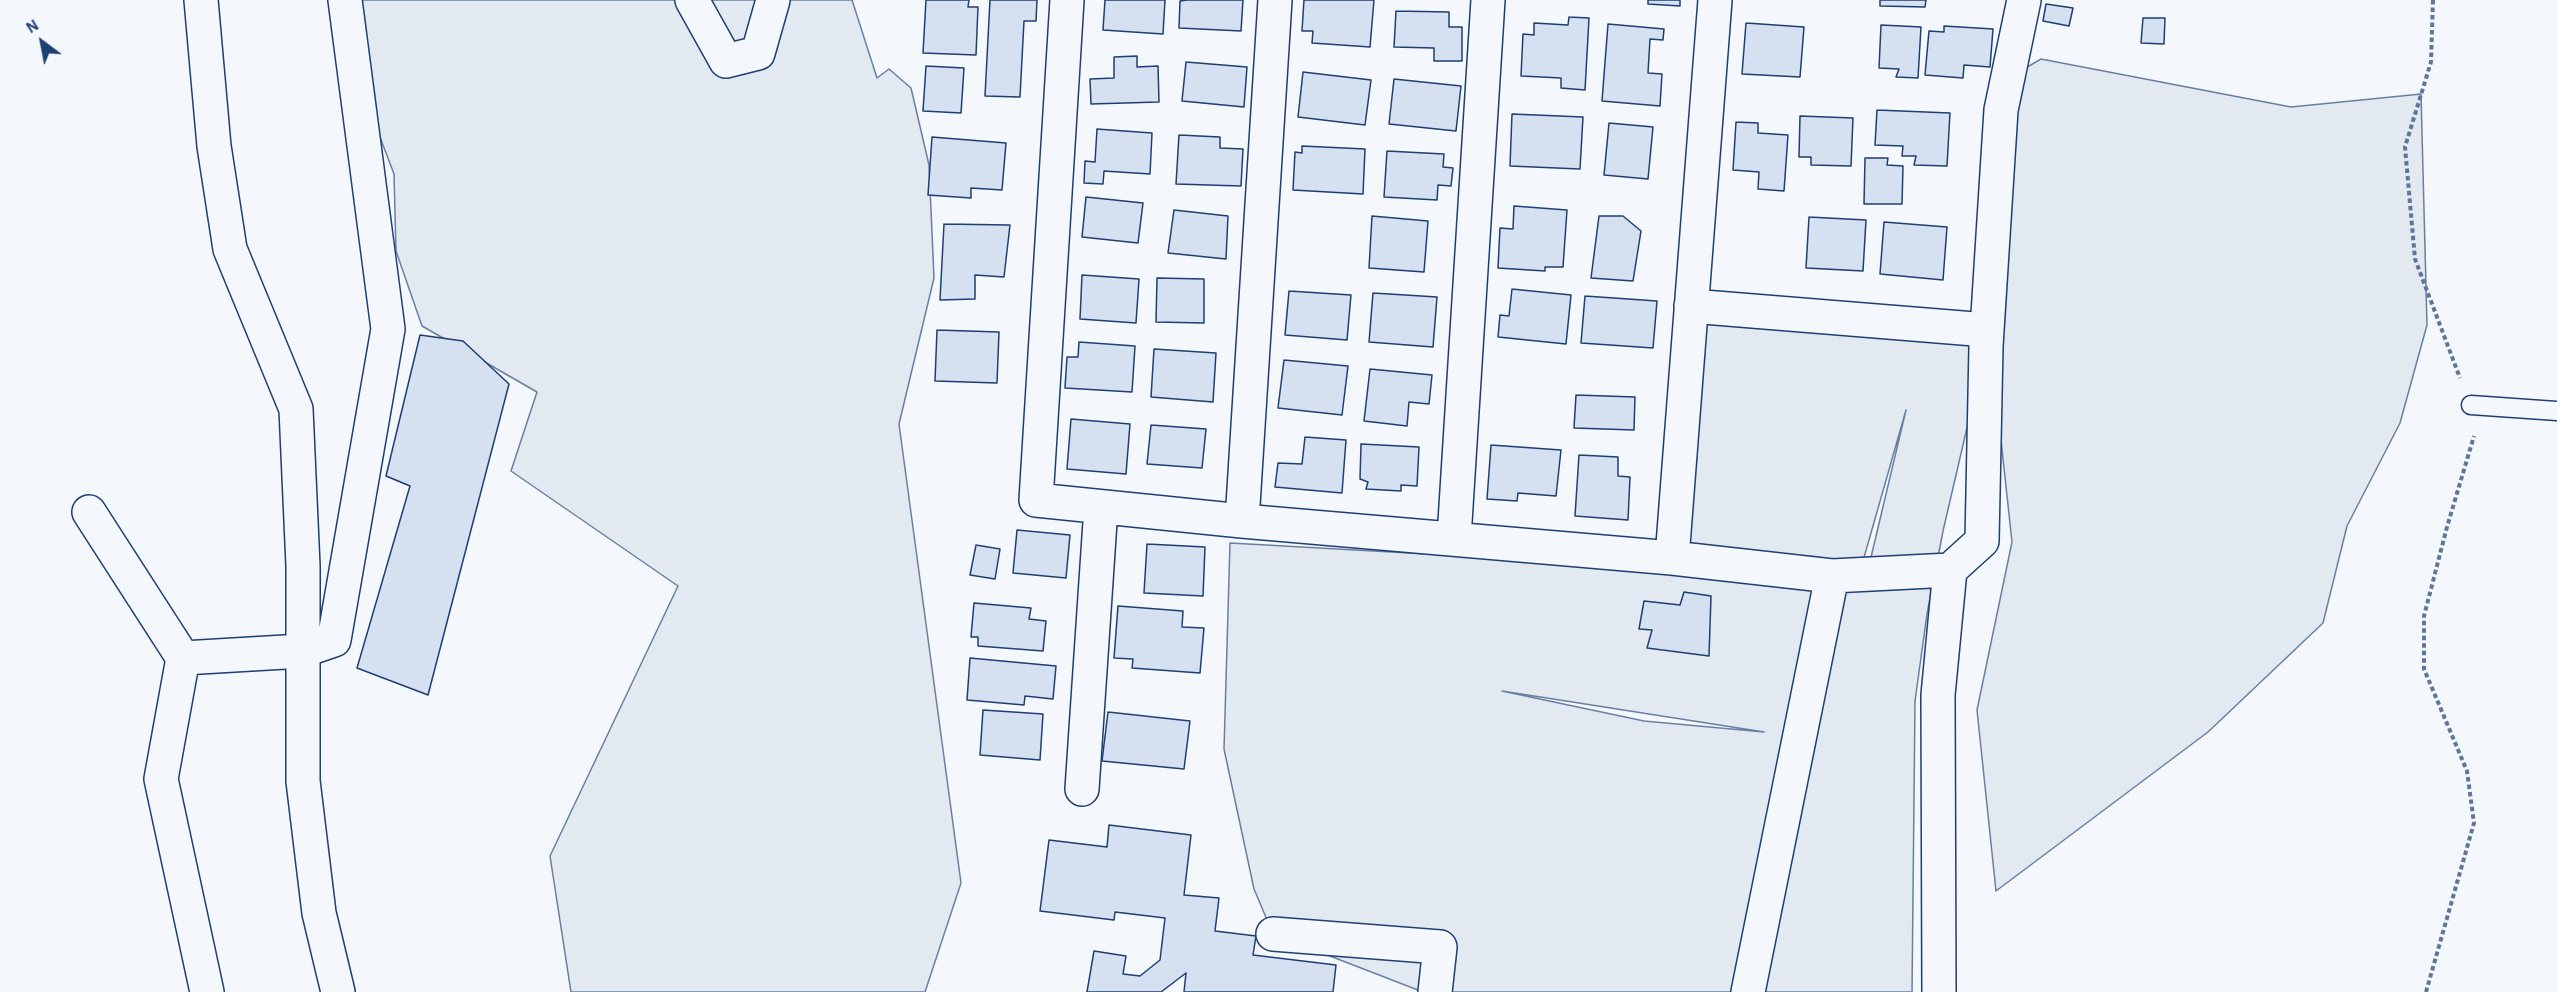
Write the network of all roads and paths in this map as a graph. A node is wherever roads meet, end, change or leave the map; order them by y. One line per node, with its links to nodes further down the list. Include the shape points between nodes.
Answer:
1 (201, 0): 22 (street, via 214,146 230,249 296,408 303,566)
2 (345, 0): 22 (street, via 388,328 334,640)
3 (693, 0): 4 (street, via 726,61 758,53)
4 (773, 0)
5 (1066, 0): 15 (street, via 1036,500)
6 (1275, 0): 17 (street)
7 (1488, 0): 18 (street)
8 (1715, 0): 11 (street)
9 (2024, 0): 12 (street, via 2001,110)
10 (2433, 0): 13 (path, via 2431,62 2405,147 2415,259)
11 (1691, 306): 12 (street); 19 (street)
12 (1987, 330): 20 (street, via 1982,541)
13 (2471, 405): 14 (lane); 31 (path, via 2476,430 2424,616 2424,669 2467,771 2474,823)
14 (2557, 411)
15 (1101, 507): 17 (street); 24 (street)
16 (89, 512): 23 (street)
17 (1242, 521): 18 (street)
18 (1454, 538): 19 (street)
19 (1672, 558): 21 (street)
20 (1950, 570): 21 (street); 30 (street, via 1938,695)
21 (1832, 576): 29 (street)
22 (302, 651): 23 (street); 27 (street, via 303,781 319,913)
23 (183, 658): 26 (street, via 162,779)
24 (1082, 789)
25 (1273, 934): 28 (street, via 1440,947)
26 (207, 992)
27 (338, 992)
28 (1435, 992)
29 (1748, 992)
30 (1940, 992)
31 (2426, 992)

